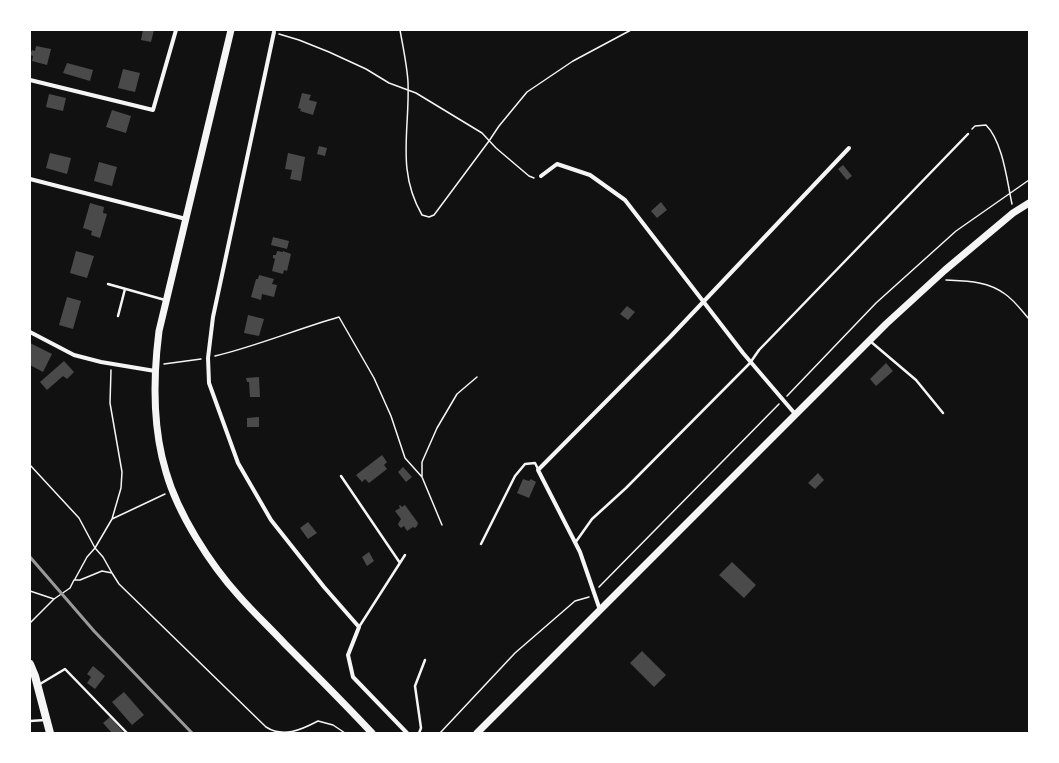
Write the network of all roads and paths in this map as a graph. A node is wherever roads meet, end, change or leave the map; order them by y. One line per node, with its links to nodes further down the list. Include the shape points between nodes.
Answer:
1 (176, 30): 6 (street, via 152,110)
2 (231, 30): 17 (street)
3 (400, 30): 7 (path)
4 (631, 30): 9 (path, via 573,61 527,92 498,126)
5 (273, 31): 7 (path, via 330,52 389,83); 27 (street, via 213,317)
6 (30, 80)
7 (408, 90): 9 (path, via 482,133); 9 (path, via 405,161 409,182 422,215 434,215)
8 (968, 134): 14 (path, via 979,125 986,125 991,130 1008,178); 28 (lane, via 759,350)
9 (489, 141): 11 (path, via 529,176)
10 (849, 148): 22 (street)
11 (541, 176): 22 (street, via 557,164 590,175 625,200)
12 (30, 180): 17 (street)
13 (1029, 180): 14 (path)
14 (1010, 194): 16 (path); 32 (path, via 956,231 876,303)
15 (1029, 202): 16 (street)
16 (1013, 213): 18 (street)
17 (186, 219): 21 (street)
18 (934, 280): 24 (path, via 987,284 1006,294); 26 (street)
19 (108, 284): 20 (lane)
20 (125, 289): 21 (lane); 23 (lane)
21 (166, 300): 30 (street)
22 (702, 302): 28 (street); 36 (street)
23 (118, 316)
24 (1029, 319)
25 (30, 332): 29 (street, via 74,355)
26 (870, 340): 33 (lane, via 916,380); 34 (street)
27 (208, 358): 30 (path); 38 (path, via 339,317 374,378 391,416 405,458); 54 (street, via 209,382 238,463 271,520)
28 (750, 363): 32 (street); 42 (lane, via 592,519)
29 (112, 364): 30 (street); 40 (path, via 110,403 122,472 121,488)
30 (155, 367): 39 (street, via 157,428)
31 (477, 377): 38 (path, via 457,394 437,428 422,462)
32 (782, 400): 34 (street); 50 (path)
33 (943, 413)
34 (796, 415): 52 (street)
35 (30, 464): 44 (path, via 78,518)
36 (538, 470): 42 (street); 43 (lane, via 535,463 526,464 515,476)
37 (341, 476): 46 (lane)
38 (422, 477): 41 (path)
39 (172, 490): 40 (path); 63 (street, via 199,542 238,596)
40 (112, 519): 44 (path)
41 (442, 525)
42 (575, 543): 50 (street)
43 (481, 544)
44 (95, 548): 47 (path); 48 (path)
45 (405, 555): 46 (lane)
46 (400, 563): 54 (lane)
47 (112, 573): 48 (path, via 102,570 80,580); 62 (path, via 119,584 273,732 289,732 318,721 333,724)
48 (74, 580): 51 (path, via 70,588)
49 (30, 591): 51 (path)
50 (594, 592): 52 (street); 66 (path, via 589,597 575,601 515,653)
51 (54, 599): 53 (path)
52 (600, 610): 67 (street)
53 (30, 623)
54 (359, 627): 64 (street, via 348,655 353,677)
55 (425, 660): 65 (lane, via 415,686 421,728)
56 (30, 664): 57 (main road)
57 (37, 685): 58 (main road); 61 (lane, via 65,669)
58 (47, 720): 59 (lane); 60 (main road)
59 (30, 721)
60 (50, 733)
61 (127, 733)
62 (345, 733)
63 (372, 733)
64 (407, 733)
65 (419, 733)
66 (440, 733)
67 (476, 733)

